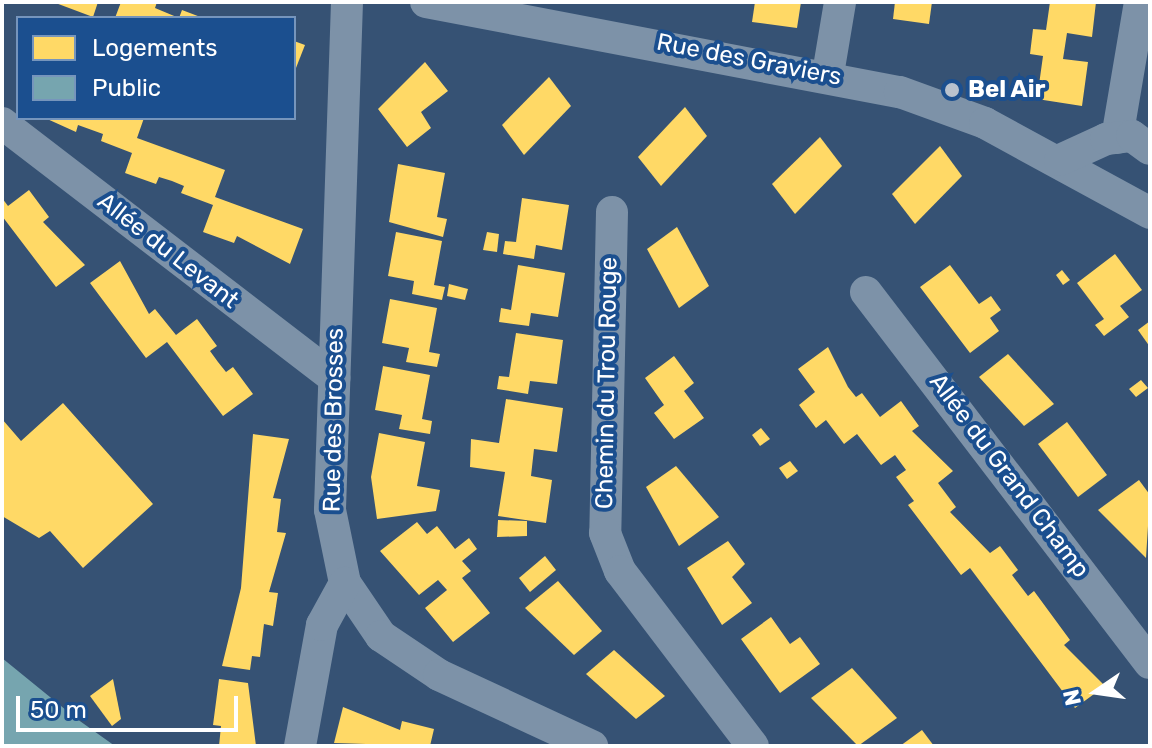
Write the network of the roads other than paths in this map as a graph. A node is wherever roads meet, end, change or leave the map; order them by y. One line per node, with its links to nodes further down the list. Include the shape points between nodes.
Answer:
1 (347, 2): 13 (street, Rue des Brosses)
2 (426, 2): 5 (street, Rue des Graviers)
3 (840, 2): 5 (street)
4 (1140, 2): 7 (street)
5 (828, 74): 9 (street, Rue des Graviers, via 985,123)
6 (2, 123): 13 (street, Allée du Levant)
7 (1117, 138): 8 (street, via 1132,136); 9 (street)
8 (1150, 149)
9 (1060, 160): 11 (street, Rue des Graviers)
10 (612, 212): 18 (street, Chemin du Trou Rouge, via 605,533 620,571)
11 (1150, 213)
12 (866, 292): 15 (street, Allée du Grand Champ)
13 (334, 378): 14 (street, Rue des Brosses, via 330,510)
14 (345, 583): 16 (street, via 322,625); 17 (street, Rue des Brosses, via 381,636 439,675)
15 (1150, 663)
16 (300, 746)
17 (592, 746)
18 (753, 746)

